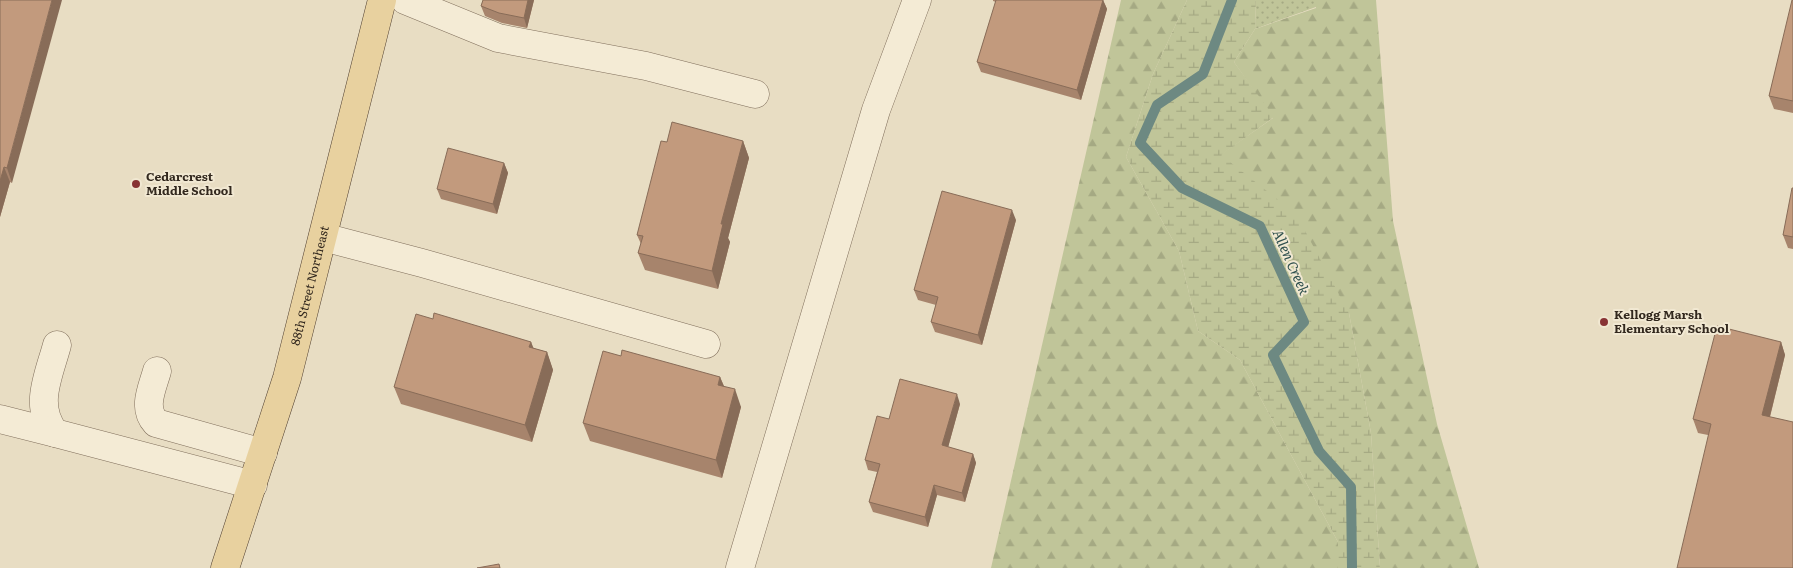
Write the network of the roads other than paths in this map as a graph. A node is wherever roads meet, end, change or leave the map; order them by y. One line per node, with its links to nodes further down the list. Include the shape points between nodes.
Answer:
1 (382, 0): 5 (main road, 88th Street Northeast)
2 (405, 0): 4 (lane, via 498,38 646,66)
3 (918, 0): 14 (lane, via 876,110)
4 (755, 94)
5 (323, 237): 6 (lane); 11 (main road, 88th Street Northeast, via 288,378)
6 (706, 344)
7 (57, 345): 10 (lane, via 43,403 46,419)
8 (157, 371): 11 (lane, via 148,405 149,415 156,423)
9 (0, 419): 10 (lane)
10 (55, 433): 12 (lane)
11 (263, 453): 12 (main road, 88th Street Northeast)
12 (253, 485): 13 (main road, 88th Street Northeast)
13 (226, 568)
14 (740, 568)

